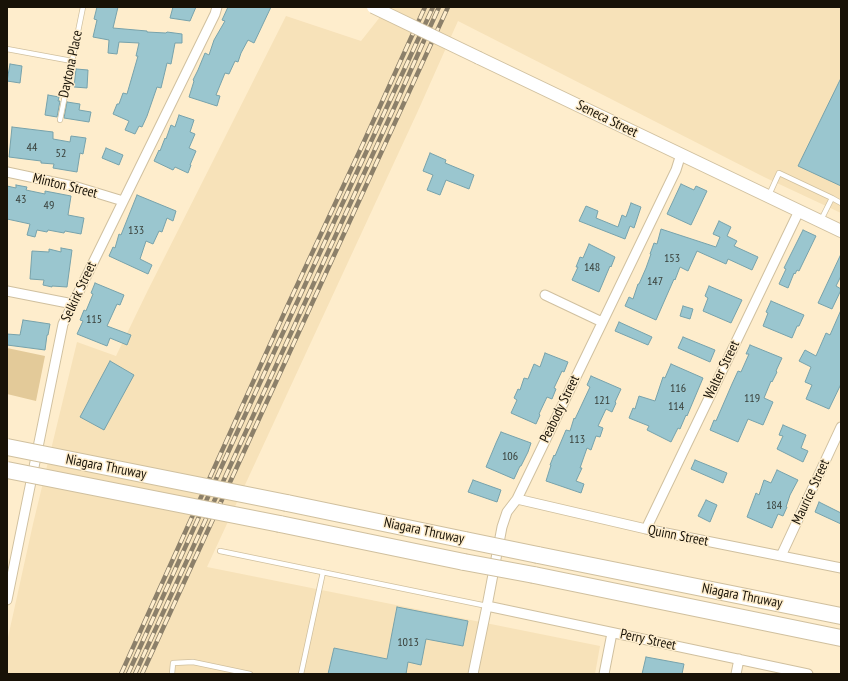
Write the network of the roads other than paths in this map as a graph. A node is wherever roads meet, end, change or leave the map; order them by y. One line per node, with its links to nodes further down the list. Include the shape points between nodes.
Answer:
1 (83, 7): 5 (lane, Daytona Place)
2 (217, 7): 11 (street, Selkirk Street)
3 (373, 7): 7 (main road, Seneca Street, bridge)
4 (7, 50): 5 (lane)
5 (72, 61): 6 (lane, Daytona Place)
6 (60, 120)
7 (682, 154): 9 (main road, Seneca Street); 19 (street, Peabody Street)
8 (7, 172): 11 (street, Minton Street, via 77,186)
9 (768, 196): 10 (lane, via 779,173); 13 (main road, Seneca Street)
10 (832, 198): 12 (lane); 14 (lane)
11 (123, 201): 18 (street, Selkirk Street)
12 (841, 203)
13 (799, 211): 14 (main road, Seneca Street); 24 (street, Walter Street)
14 (821, 222): 15 (main road, Seneca Street)
15 (841, 231)
16 (7, 291): 18 (street)
17 (545, 295): 19 (street)
18 (73, 304): 29 (street, Selkirk Street, via 63,324)
19 (602, 322): 23 (street, Peabody Street)
20 (841, 428): 26 (street, Maurice Street)
21 (7, 447): 31 (highway, Niagara Thruway, bridge)
22 (7, 470): 33 (highway, Niagara Thruway, bridge)
23 (517, 499): 24 (street, Quinn Street); 30 (street, Peabody Street, via 507,512 502,527)
24 (646, 530): 26 (street, Quinn Street)
25 (220, 551): 28 (lane)
26 (781, 556): 27 (street, Quinn Street)
27 (841, 568)
28 (323, 572): 30 (lane); 38 (lane)
29 (7, 600)
30 (487, 606): 32 (street, Perry Street); 39 (street, Peabody Street)
31 (841, 616)
32 (612, 633): 34 (street, Perry Street); 40 (street)
33 (841, 638)
34 (739, 659): 41 (street); 42 (street, Perry Street)
35 (243, 673): 36 (lane, via 187,662 173,663); 37 (lane)
36 (172, 674)
37 (250, 674)
38 (301, 674)
39 (473, 674)
40 (604, 674)
41 (736, 674)
42 (808, 674)

